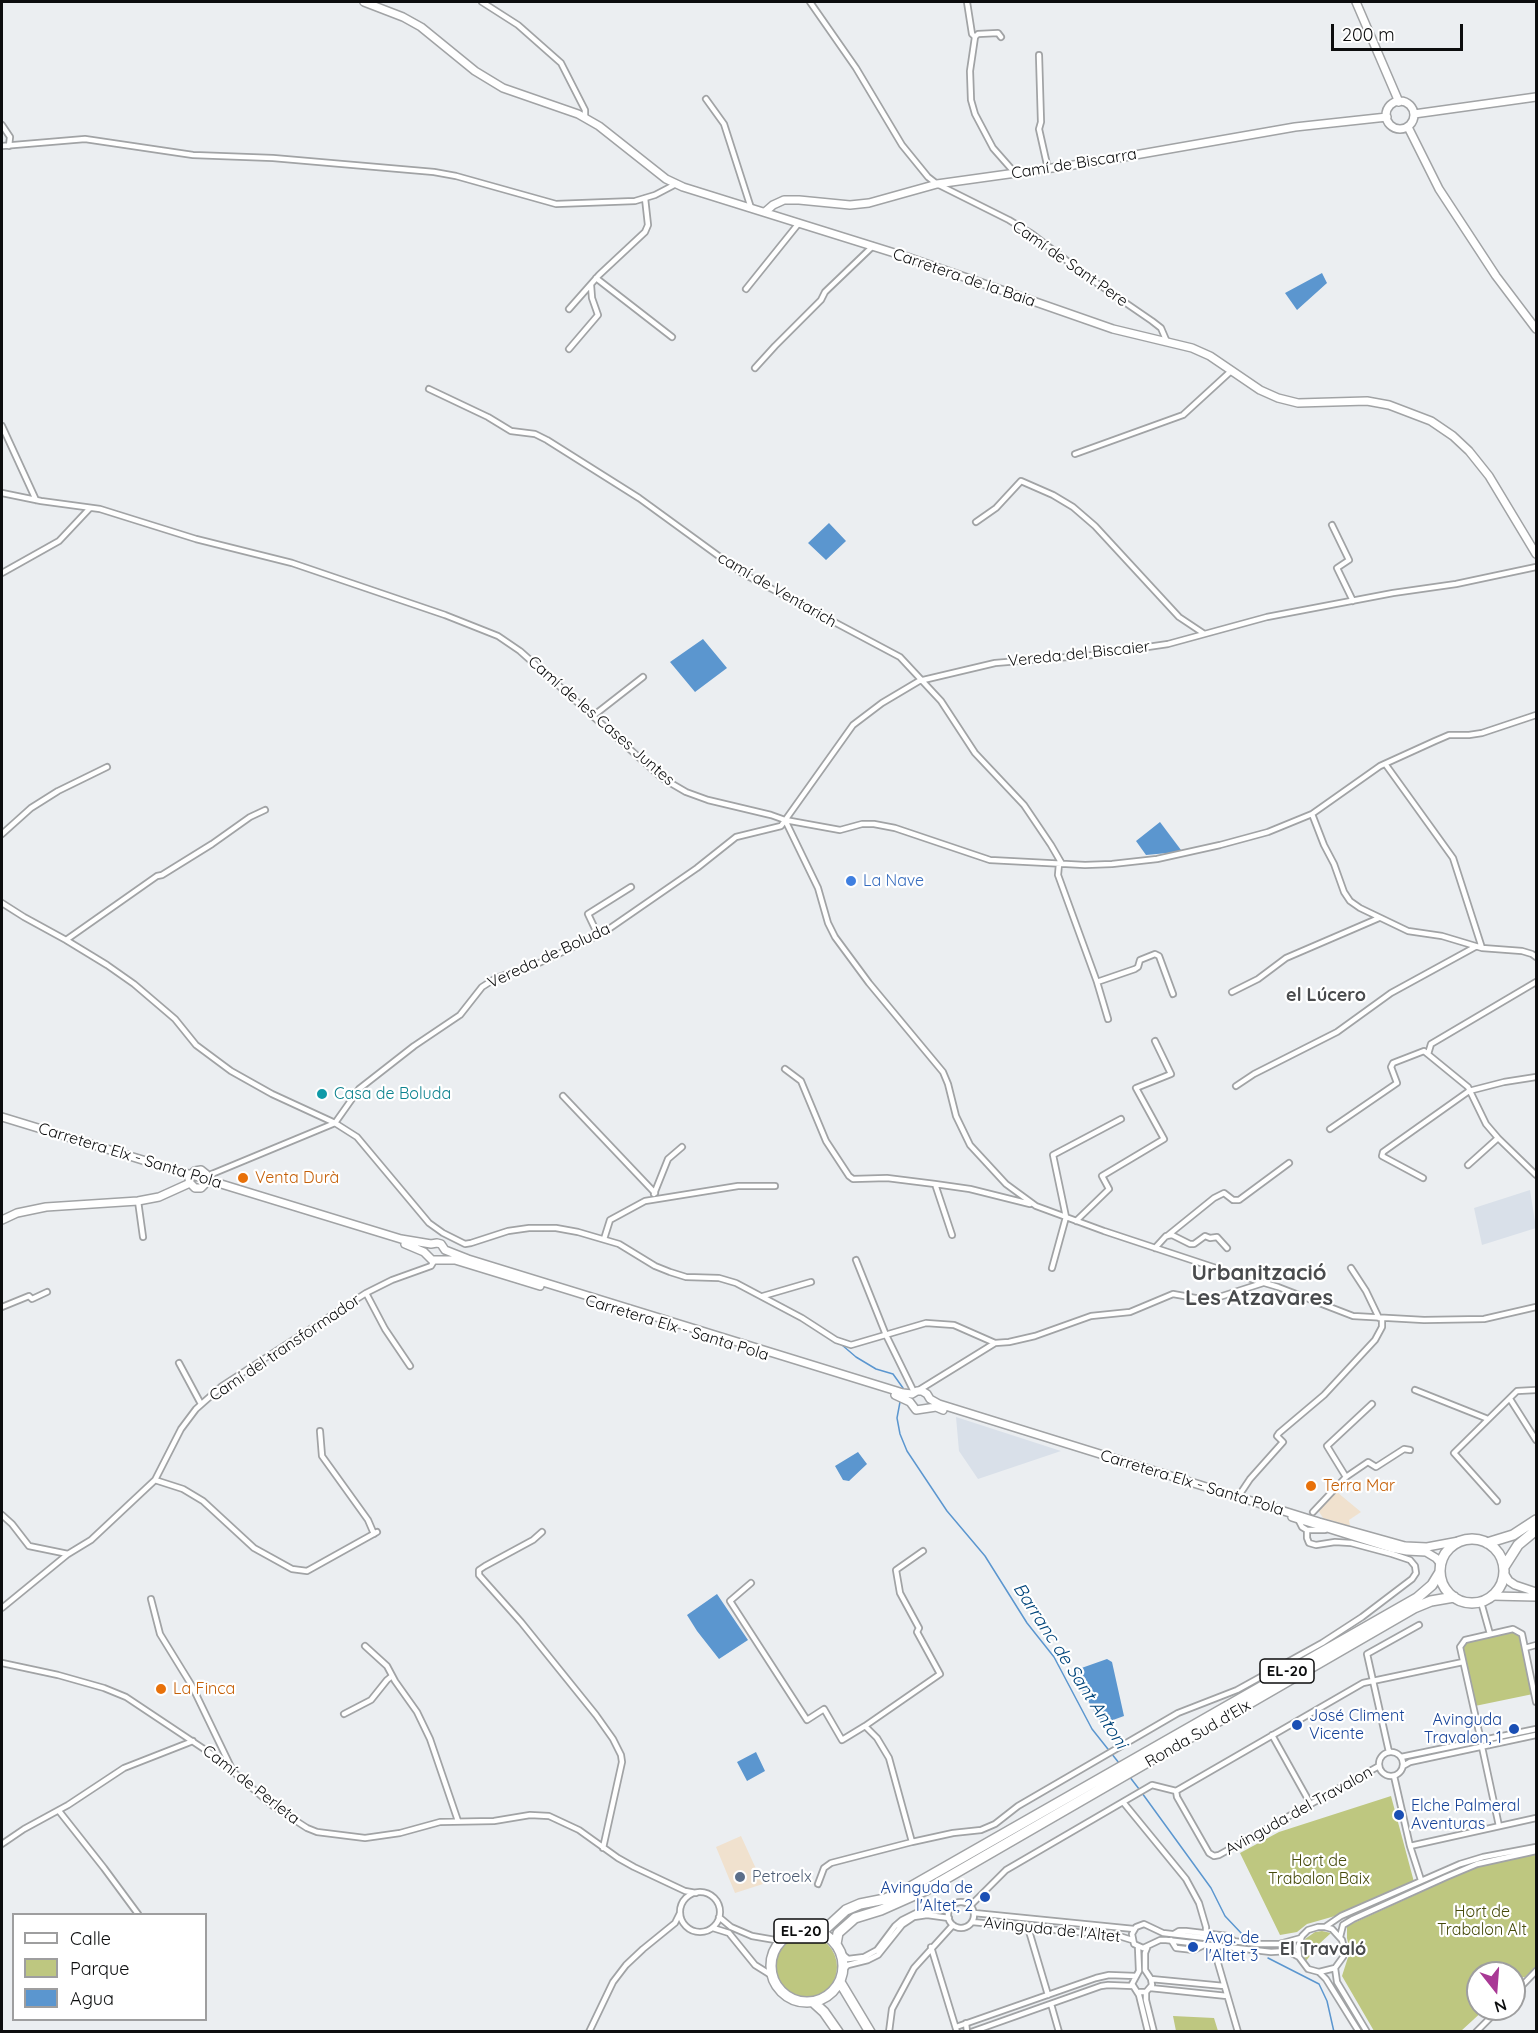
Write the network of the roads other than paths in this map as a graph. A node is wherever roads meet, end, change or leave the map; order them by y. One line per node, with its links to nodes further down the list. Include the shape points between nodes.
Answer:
1 (364, 2): 14 (main road, Carretera de la Baia, via 421,27 475,71 503,88)
2 (482, 2): 14 (street, via 518,25 561,63 585,110)
3 (810, 2): 22 (street, Camí de Sant Pere, via 902,145)
4 (967, 2): 6 (street)
5 (1356, 2): 11 (main road)
6 (975, 37): 7 (street, via 998,33); 20 (street, via 970,71 975,114 993,148)
7 (1001, 37)
8 (1039, 55): 19 (street, via 1039,129)
9 (1536, 97): 12 (main road)
10 (706, 99): 24 (street, via 722,120)
11 (1399, 102): 12 (main road, via 1408,104); 13 (main road, via 1389,108)
12 (1414, 114): 16 (main road)
13 (1387, 117): 16 (main road, via 1396,128); 19 (main road, Camí de Biscarra, via 1295,127)
14 (585, 118): 21 (main road, Carretera de la Baia)
15 (2, 125): 18 (street, via 10,137)
16 (1408, 127): 32 (main road, via 1439,189 1496,276)
17 (2, 146): 18 (street)
18 (9, 146): 23 (street, via 85,139 185,154 434,172 556,204)
19 (1048, 169): 20 (main road, Camí de Biscarra)
20 (1015, 173): 22 (main road, Camí de Biscarra)
21 (676, 184): 23 (street); 24 (main road, Carretera de la Baia)
22 (937, 184): 25 (main road, Camí de Biscarra, via 850,205 784,200); 34 (street, Camí de Sant Pere, via 1032,234 1161,328)
23 (645, 198): 28 (street, via 645,232)
24 (751, 208): 25 (main road, Carretera de la Baia)
25 (765, 212): 26 (main road, Carretera de la Baia)
26 (799, 223): 27 (main road, Carretera de la Baia); 30 (street)
27 (873, 246): 34 (main road, Carretera de la Baia, via 1113,329); 36 (street)
28 (596, 278): 29 (street); 33 (street)
29 (591, 284): 31 (street); 35 (street, via 598,315)
30 (746, 289)
31 (569, 309)
32 (1536, 328)
33 (672, 337)
34 (1167, 342): 37 (main road, Carretera de la Baia, via 1210,356)
35 (569, 350)
36 (755, 368)
37 (1231, 371): 40 (street, via 1183,415); 46 (main road, Carretera de la Baia, via 1260,390 1298,403 1366,401 1431,421 1453,436 1489,476)
38 (429, 389): 52 (street, camí de Ventarich, via 510,431 535,434 566,451 742,573 900,657)
39 (2, 426): 42 (street)
40 (1075, 454)
41 (2, 492): 42 (street, Camí de les Cases Juntes)
42 (36, 500): 43 (street, Camí de les Cases Juntes)
43 (90, 508): 48 (street, via 59,541); 54 (street, Camí de les Cases Juntes, via 292,563 498,636)
44 (976, 522): 50 (street, via 996,508 1021,481 1053,495 1095,526 1179,617)
45 (1332, 525): 49 (street, via 1349,560 1337,568)
46 (1536, 554)
47 (1536, 567): 49 (street, Vereda del Biscaier)
48 (2, 573)
49 (1353, 601): 50 (street, Vereda del Biscaier)
50 (1203, 633): 52 (street, Vereda del Biscaier, via 1168,644 1118,652 995,663)
51 (643, 677): 54 (street)
52 (922, 681): 59 (street, Vereda del Biscaier, via 853,725); 61 (street, camí de Ventarich, via 941,701 975,753 1024,805 1052,845)
53 (1536, 715): 55 (street, Camí de les Cases Juntes, via 1482,733 1449,735)
54 (593, 716): 59 (street, Camí de les Cases Juntes, via 662,778 686,792)
55 (1386, 765): 58 (street, Camí de les Cases Juntes); 67 (street, via 1453,858)
56 (107, 767): 60 (street, via 31,808)
57 (265, 810): 66 (street, via 157,876)
58 (1312, 814): 61 (street, Camí de les Cases Juntes, via 1268,832 1186,854 1112,864); 64 (street, via 1344,892 1350,901)
59 (785, 820): 61 (street, Camí de les Cases Juntes, via 840,830 874,824 990,860); 65 (street, Vereda de Boluda, via 782,826 735,837 698,868); 98 (street, via 818,888 834,937 943,1072 956,1116 970,1145 1006,1184)
60 (2, 834)
61 (1060, 864): 69 (street, camí de Ventarich, via 1058,875)
62 (631, 887): 65 (street, via 588,914)
63 (2, 903): 66 (street)
64 (1379, 918): 67 (street, via 1408,931); 71 (street, via 1286,958)
65 (598, 935): 83 (street, Vereda de Boluda, via 482,987 460,1015 359,1089)
66 (66, 940): 83 (street, via 134,984 175,1019 196,1045 231,1071)
67 (1479, 948): 68 (street, via 1522,951); 78 (street, via 1391,993 1337,1032)
68 (1536, 957)
69 (1097, 981): 72 (street, via 1135,969 1140,960 1155,954); 73 (street, camí de Ventarich)
70 (1536, 982): 75 (street, via 1431,1044)
71 (1232, 992)
72 (1173, 994)
73 (1108, 1019)
74 (1155, 1041): 101 (street, via 1171,1074 1136,1088 1164,1138 1102,1176 1109,1189)
75 (1428, 1054): 79 (street); 84 (street, via 1414,1053 1393,1063 1397,1083)
76 (785, 1070): 93 (street, via 801,1081 826,1141 849,1176)
77 (1536, 1077): 79 (street)
78 (1236, 1086)
79 (1469, 1091): 85 (street); 90 (street, via 1383,1152 1382,1156)
80 (564, 1096): 95 (street)
81 (2, 1119): 91 (main road, Carretera Elx - Santa Pola)
82 (1121, 1119): 99 (street, via 1053,1155)
83 (335, 1123): 92 (street); 103 (street, via 357,1137 429,1223)
84 (1330, 1129)
85 (1498, 1138): 88 (street); 89 (street)
86 (681, 1147): 95 (street, via 668,1159)
87 (1289, 1163): 104 (street, via 1239,1200 1224,1193 1214,1198)
88 (1468, 1165)
89 (1536, 1175)
90 (1423, 1178)
91 (190, 1179): 92 (main road, Carretera Elx - Santa Pola); 92 (main road, via 198,1188); 97 (main road, via 159,1197)
92 (207, 1180): 107 (main road, Carretera Elx - Santa Pola, via 401,1239); 110 (main road, Carretera Elx - Santa Pola, via 403,1243)
93 (935, 1184): 98 (street); 102 (street)
94 (776, 1186): 96 (street, via 738,1186)
95 (655, 1192): 96 (street)
96 (652, 1200): 106 (street, via 610,1220)
97 (138, 1201): 100 (main road, via 46,1207); 105 (street)
98 (1036, 1206): 99 (street)
99 (1066, 1217): 101 (street); 113 (street)
100 (2, 1220)
101 (1076, 1221): 108 (street)
102 (952, 1234)
103 (448, 1236): 106 (street, via 465,1244 529,1228 567,1230); 107 (street)
104 (1167, 1236): 108 (street); 109 (street, via 1190,1244 1204,1236 1217,1237)
105 (143, 1237)
106 (604, 1239): 119 (street, via 670,1272 686,1277 719,1278)
107 (439, 1246): 110 (main road, via 427,1250); 111 (main road, via 445,1255); 129 (main road, Carretera Elx - Santa Pola, via 468,1259 903,1394)
108 (1155, 1248): 116 (street)
109 (1227, 1248)
110 (427, 1255): 111 (main road, Carretera Elx - Santa Pola)
111 (438, 1260): 118 (street, Camí del transformador); 132 (main road, Carretera Elx - Santa Pola, via 455,1260)
112 (856, 1260): 123 (street)
113 (1052, 1268)
114 (1351, 1268): 122 (street)
115 (811, 1282): 119 (street)
116 (1263, 1283): 122 (street, via 1353,1316); 124 (street, via 1213,1299 1173,1294 1130,1312 1091,1316 1021,1340)
117 (48, 1292): 120 (street)
118 (366, 1293): 126 (street); 133 (street, Camí del transformador, via 222,1386)
119 (763, 1296): 123 (street, via 843,1343 851,1345)
120 (2, 1307)
121 (1536, 1307): 122 (street, via 1484,1319)
122 (1381, 1318): 142 (street, via 1382,1327 1375,1340 1324,1395 1279,1433 1277,1436 1283,1442)
123 (886, 1335): 124 (street, via 938,1323 954,1325); 129 (street)
124 (995, 1343): 129 (street)
125 (179, 1363): 133 (street)
126 (410, 1366)
127 (1415, 1390): 136 (street)
128 (1536, 1390): 131 (street, via 1517,1391)
129 (915, 1392): 130 (main road, via 925,1392); 132 (main road)
130 (930, 1399): 135 (main road); 142 (main road, Carretera Elx - Santa Pola)
131 (1510, 1399): 136 (street); 138 (street)
132 (910, 1402): 135 (main road, via 916,1410)
133 (201, 1404): 141 (street, Camí del transformador, via 181,1430)
134 (1372, 1404): 140 (street, via 1327,1446)
135 (926, 1408): 146 (main road, Carretera Elx - Santa Pola, via 936,1407)
136 (1488, 1419): 143 (street, via 1454,1453)
137 (320, 1431): 141 (street, via 322,1456 376,1533 308,1571 292,1569 254,1548 203,1501)
138 (1536, 1440)
139 (1410, 1450): 140 (street, via 1404,1449 1376,1467 1368,1462)
140 (1346, 1477): 144 (street)
141 (155, 1480): 156 (street, Camí del transformador, via 91,1540)
142 (1238, 1497): 146 (main road, Carretera Elx - Santa Pola)
143 (1497, 1501)
144 (1313, 1512): 146 (street, via 1308,1511); 148 (street)
145 (2, 1515): 156 (street, via 29,1545)
146 (1300, 1518): 148 (main road, Carretera Elx - Santa Pola); 149 (street); 152 (main road, Carretera Elx - Santa Pola)
147 (1536, 1520): 154 (highway, via 1513,1535)
148 (1319, 1522): 153 (main road, Carretera Elx - Santa Pola, via 1405,1546 1427,1547)
149 (1307, 1530): 152 (street); 197 (street, via 1309,1543 1351,1543 1392,1554 1410,1560 1416,1573 1362,1617 1322,1642 1237,1690 1178,1713 1018,1806 988,1828)
150 (1536, 1530): 158 (highway, via 1518,1545)
151 (542, 1532): 201 (street, via 479,1570 479,1575 596,1715 621,1755)
152 (1334, 1532): 157 (main road, Carretera Elx - Santa Pola, via 1390,1548 1432,1554)
153 (1459, 1541): 154 (highway); 157 (highway, EL-20, via 1448,1551)
154 (1487, 1543): 158 (highway, via 1501,1557)
155 (923, 1551): 178 (street, via 896,1570 900,1593 940,1674)
156 (68, 1554): 166 (street, Camí del transformador)
157 (1441, 1568): 162 (highway, via 1442,1581); 224 (highway, Ronda Sud d'Elx / EL-20, via 1432,1585 1417,1598 907,1889 846,1910)
158 (1504, 1570): 160 (main road, via 1509,1581); 161 (highway, via 1502,1582)
159 (751, 1583): 178 (street, via 730,1601 807,1720 824,1709 842,1740)
160 (1536, 1592)
161 (1492, 1596): 163 (main road); 165 (highway)
162 (1454, 1597): 165 (highway, EL-20); 234 (highway, Ronda Sud d'Elx / EL-20, via 1414,1608 926,1890 855,1918 838,1933)
163 (1536, 1597)
164 (151, 1599): 188 (street, via 160,1634 192,1686)
165 (1481, 1602): 168 (street)
166 (2, 1608)
167 (1419, 1625): 175 (street, via 1368,1654)
168 (1490, 1634): 171 (street, via 1513,1629 1522,1634); 172 (street, via 1465,1640 1460,1647)
169 (1536, 1645): 171 (street)
170 (365, 1647): 174 (street, via 387,1666)
171 (1525, 1648): 176 (street)
172 (1463, 1662): 175 (street); 183 (street)
173 (2, 1663): 182 (street, Camí de Perleta, via 116,1692)
174 (392, 1676): 177 (street, via 371,1700); 195 (street, via 430,1739)
175 (1373, 1682): 180 (street, via 1363,1683); 184 (street)
176 (1536, 1702)
177 (344, 1714)
178 (865, 1726): 197 (street, via 878,1738 889,1758)
179 (1536, 1729): 183 (street)
180 (1272, 1735): 190 (street); 192 (street)
181 (1536, 1735): 183 (street)
182 (193, 1741): 188 (street, Camí de Perleta); 193 (street, via 124,1768)
183 (1481, 1744): 185 (street); 187 (street); 196 (street)
184 (1389, 1752): 185 (street); 186 (street, via 1381,1757)
185 (1401, 1757): 187 (street)
186 (1379, 1766): 189 (street, via 1386,1775); 192 (street, Avinguda del Travalon)
187 (1403, 1766): 189 (street)
188 (234, 1772): 195 (street, Camí de Perleta, via 273,1806 317,1832 371,1838)
189 (1394, 1776): 199 (street)
190 (1176, 1791): 191 (street, via 1150,1786); 192 (street, Avinguda del Travalon, via 1214,1856)
191 (1123, 1802): 208 (street, via 1006,1870); 225 (street, via 1185,1880 1199,1903)
192 (1310, 1803)
193 (59, 1811): 198 (street); 210 (street)
194 (1536, 1818): 196 (street)
195 (458, 1821): 201 (street, Camí de Perleta, via 549,1816 579,1830)
196 (1499, 1826): 199 (street)
197 (912, 1842): 204 (street, via 831,1863 821,1873)
198 (2, 1844)
199 (1410, 1846): 203 (street)
200 (1536, 1846): 203 (street, via 1476,1859)
201 (603, 1848): 205 (street, Camí de Perleta)
202 (1536, 1851): 226 (street, via 1477,1864 1446,1877 1353,1918 1343,1925)
203 (1421, 1880): 218 (street)
204 (818, 1884)
205 (676, 1886): 206 (street, Camí de Perleta); 207 (street)
206 (696, 1893): 207 (street); 213 (street, via 717,1901)
207 (684, 1901): 211 (street)
208 (970, 1906): 209 (street, via 959,1903); 212 (street)
209 (950, 1908): 214 (street); 234 (street, via 916,1913 902,1920 877,1950 864,1957 848,1959)
210 (137, 1913)
211 (680, 1913): 216 (street); 222 (street)
212 (974, 1913): 215 (street); 220 (street, Avinguda de l'Altet)
213 (719, 1917): 219 (street); 229 (street, via 752,1936)
214 (949, 1918): 217 (street); 238 (street, via 927,1915 909,1920 878,1954)
215 (972, 1922): 217 (street, via 963,1928); 228 (street, Avinguda de l'Altet)
216 (684, 1925): 219 (street, via 695,1932); 222 (street)
217 (953, 1925): 232 (street)
218 (1325, 1927): 226 (street); 227 (street, via 1308,1930)
219 (713, 1928): 240 (street, via 729,1933 755,1965)
220 (1134, 1929): 221 (street, via 1144,1924); 228 (street)
221 (1154, 1930): 225 (street); 230 (street)
222 (665, 1931): 256 (street, via 626,1965 613,1982)
223 (1029, 1931): 249 (street)
224 (821, 1933): 229 (highway, EL-20, via 800,1931); 234 (highway, EL-20)
225 (1207, 1936): 227 (street, via 1228,1936 1234,1941 1258,1944)
226 (1340, 1936): 237 (street, via 1343,1957)
227 (1301, 1938): 236 (street)
228 (1132, 1940): 233 (street)
229 (781, 1941): 240 (highway, EL-20, via 770,1962)
230 (1154, 1943): 231 (street, via 1171,1940); 235 (street)
231 (1212, 1946): 236 (street, via 1288,1951); 246 (street)
232 (931, 1947): 255 (street); 259 (street, via 901,1990 892,2009)
233 (1138, 1947): 235 (street); 241 (street)
234 (838, 1948): 238 (highway, EL-20)
235 (1147, 1948): 242 (street)
236 (1299, 1957): 239 (street, via 1308,1969)
237 (1335, 1968): 239 (street); 266 (street, via 1337,1982)
238 (843, 1970): 243 (highway, EL-20)
239 (1319, 1972): 265 (street)
240 (771, 1975): 252 (highway, via 786,1997)
241 (1137, 1975): 242 (street); 245 (street); 249 (street, via 1109,1975)
242 (1148, 1977): 244 (street); 247 (street)
243 (840, 1982): 252 (highway, via 824,1999); 258 (highway)
244 (1211, 1985): 246 (street); 250 (street)
245 (1133, 1986): 248 (street); 253 (street, via 1101,1986)
246 (1224, 1986): 251 (street)
247 (1148, 1990): 248 (street); 250 (street); 263 (street, via 1146,2000)
248 (1139, 1992): 262 (street)
249 (1048, 1995): 254 (street)
250 (1210, 1995): 251 (street)
251 (1227, 1996): 264 (street)
252 (813, 2002): 257 (highway)
253 (1051, 2004): 260 (street); 261 (street)
254 (966, 2023): 255 (street); 260 (street)
255 (957, 2029)
256 (589, 2031)
257 (838, 2031)
258 (870, 2031)
259 (889, 2031)
260 (969, 2031)
261 (1059, 2031)
262 (1148, 2031)
263 (1154, 2031)
264 (1238, 2031)
265 (1359, 2031)
266 (1367, 2031)

